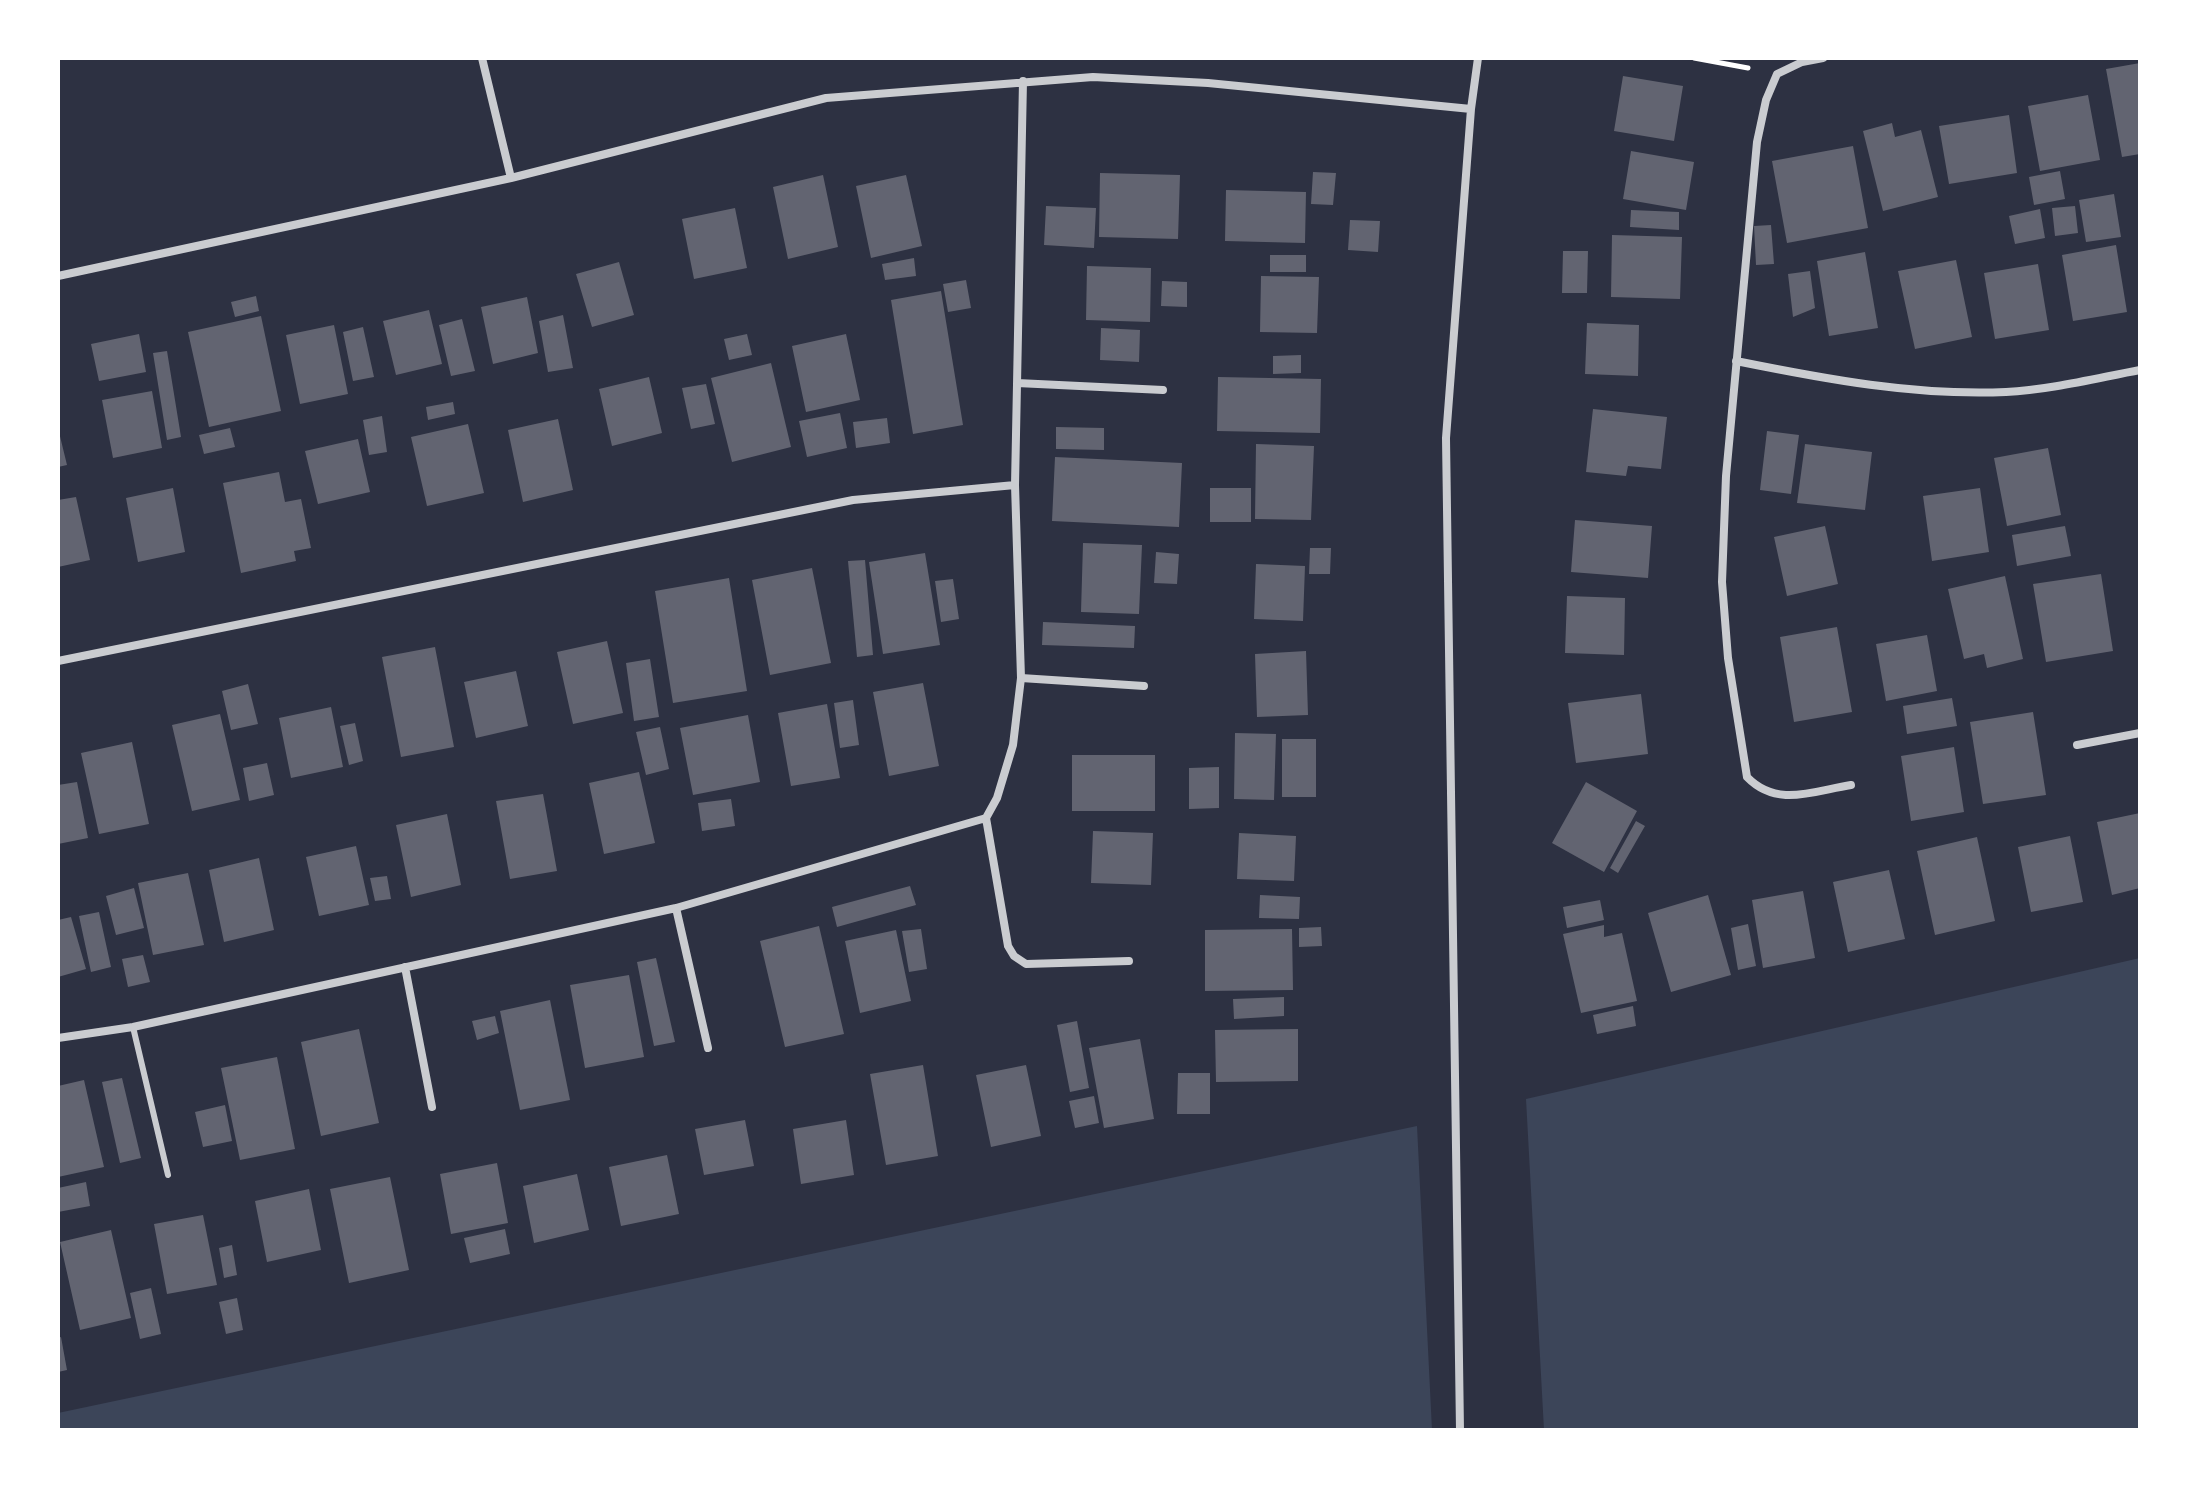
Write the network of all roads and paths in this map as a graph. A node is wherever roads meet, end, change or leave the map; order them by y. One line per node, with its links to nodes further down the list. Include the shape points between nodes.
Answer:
1 (482, 58): 8 (street)
2 (1478, 58): 7 (street)
3 (1694, 58): 5 (path)
4 (1823, 58): 5 (street)
5 (1777, 74): 10 (street, via 1757,142)
6 (1023, 81): 7 (street, via 1093,77 1208,83); 8 (street, via 826,98); 12 (street)
7 (1471, 109): 31 (street, via 1446,438)
8 (511, 178): 9 (street)
9 (58, 276)
10 (1736, 361): 11 (street, via 1843,383 1944,391 2007,392); 21 (street, via 1722,582 1747,777 1778,797)
11 (2139, 371): 13 (street)
12 (1017, 383): 14 (street); 15 (street)
13 (2140, 383)
14 (1163, 390)
15 (1015, 485): 16 (street, via 853,500); 17 (street)
16 (58, 661)
17 (1021, 678): 18 (street); 22 (street, via 1013,745)
18 (1144, 686)
19 (2140, 733): 20 (street)
20 (2077, 745)
21 (1851, 785)
22 (986, 818): 23 (street); 24 (street, via 1014,956 1026,964)
23 (676, 908): 25 (street); 28 (street)
24 (1129, 961)
25 (405, 967): 26 (street); 29 (street)
26 (133, 1027): 27 (street); 30 (lane)
27 (58, 1038)
28 (708, 1048)
29 (432, 1107)
30 (168, 1175)
31 (1460, 1430)

